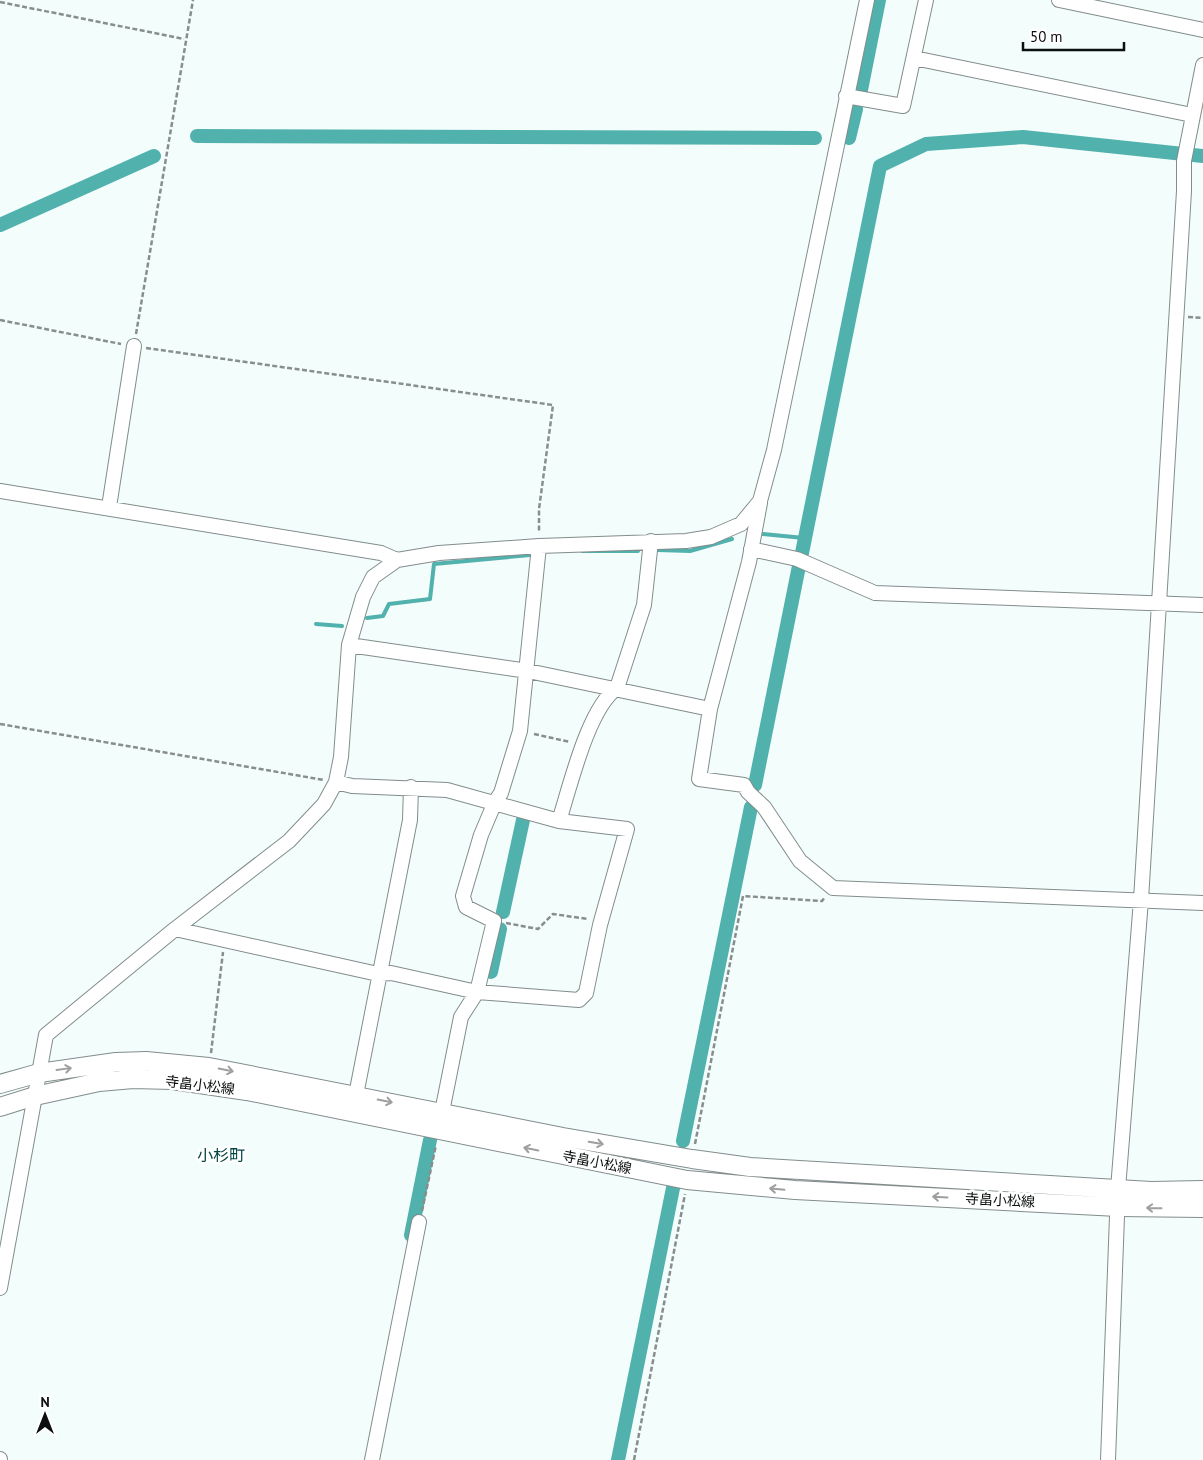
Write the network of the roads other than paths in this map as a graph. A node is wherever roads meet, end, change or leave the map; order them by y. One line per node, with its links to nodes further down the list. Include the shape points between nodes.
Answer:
1 (867, 0): 7 (street)
2 (926, 0): 5 (street)
3 (1059, 0): 4 (street)
4 (1203, 30)
5 (914, 58): 7 (street, via 903,106); 8 (street)
6 (1203, 65): 8 (street)
7 (846, 96): 11 (street, via 774,450)
8 (1192, 116): 17 (street, via 1185,156)
9 (134, 346): 12 (street)
10 (0, 491): 12 (street)
11 (760, 501): 13 (street, via 741,524 711,537); 15 (street)
12 (109, 507): 16 (street, via 381,553)
13 (651, 541): 14 (street); 21 (street, via 644,605)
14 (539, 546): 16 (street, via 439,553); 20 (street)
15 (751, 549): 17 (street, via 797,559 875,593); 22 (street)
16 (397, 560): 19 (street, via 373,577)
17 (1160, 602): 18 (street); 27 (street)
18 (1203, 605)
19 (349, 645): 20 (street); 23 (street, via 341,757)
20 (528, 671): 21 (street); 25 (street, via 520,731 501,793)
21 (616, 688): 22 (street); 26 (street, via 608,694 585,737)
22 (710, 709): 27 (street, via 699,780 744,785 764,807 800,861 832,888)
23 (336, 782): 24 (street, via 352,786); 29 (street, via 324,804 289,841)
24 (411, 787): 25 (street, via 447,790); 30 (street, via 410,820)
25 (495, 802): 26 (street); 31 (street, via 481,835 463,896 466,907 494,921)
26 (559, 822): 31 (street, via 627,829 601,920 586,993 580,1000)
27 (1141, 900): 28 (street); 38 (street)
28 (1203, 904)
29 (175, 929): 30 (street); 32 (street, via 46,1035)
30 (378, 974): 31 (street, via 391,973); 34 (street)
31 (477, 992): 37 (street, via 461,1018)
32 (39, 1073): 33 (main road, 寺畠小松線); 34 (main road, 寺畠小松線, one-way to 34, via 146,1061 209,1067); 35 (street)
33 (0, 1084)
34 (356, 1095): 37 (main road, 寺畠小松線, one-way to 37)
35 (35, 1096): 36 (main road, 寺畠小松線); 37 (main road, 寺畠小松線, via 99,1082 172,1080); 43 (street)
36 (0, 1107)
37 (441, 1120): 38 (main road, 寺畠小松線, one-way to 38, via 692,1159 789,1170); 40 (main road, 寺畠小松線, one-way to 37, via 795,1190 688,1180)
38 (1118, 1189): 39 (main road, 寺畠小松線); 40 (street)
39 (1203, 1190)
40 (1118, 1207): 41 (main road, 寺畠小松線, one-way to 40); 45 (street)
41 (1203, 1208)
42 (420, 1222): 44 (street)
43 (0, 1288)
44 (372, 1460)
45 (1108, 1460)

